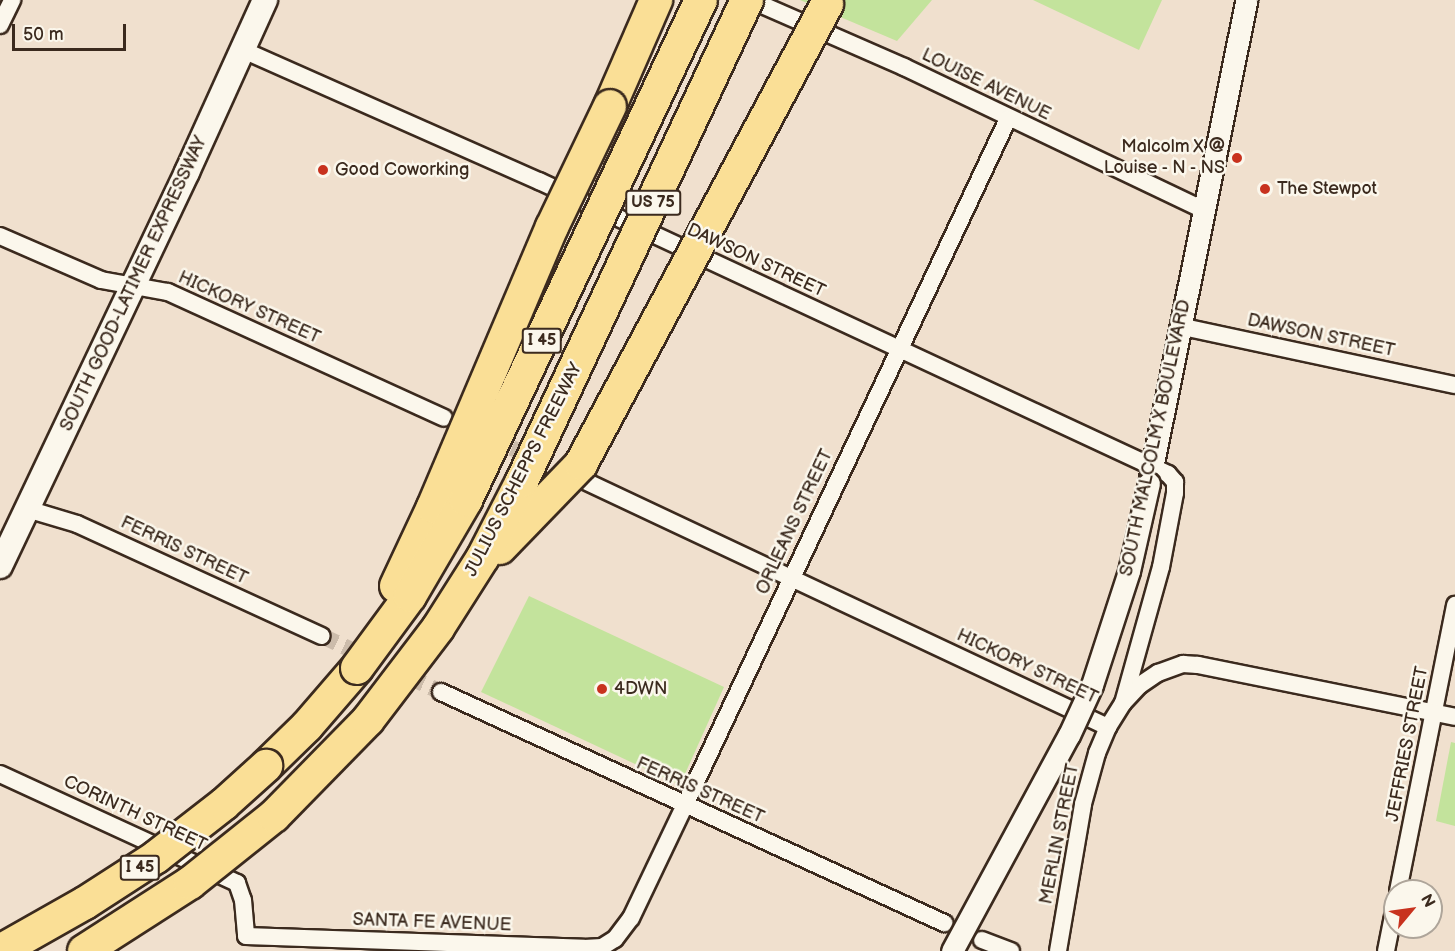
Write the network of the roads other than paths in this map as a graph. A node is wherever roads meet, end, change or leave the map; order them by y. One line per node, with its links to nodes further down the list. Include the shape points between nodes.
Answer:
1 (12, 0): 9 (street)
2 (640, 0): 13 (highway, bridge, via 598,100)
3 (656, 0): 13 (highway, bridge)
4 (701, 0): 28 (highway, I 45, bridge, via 466,500 410,596)
5 (749, 0): 11 (street, LOUISE AVENUE, via 904,67); 25 (highway, JULIUS SCHEPPS FREEWAY / US 75, bridge, via 535,456)
6 (1246, 0): 12 (street, SOUTH MALCOLM X BOULEVARD)
7 (262, 1): 10 (main road, SOUTH GOOD-LATIMER EXPRESSWAY)
8 (828, 1): 25 (highway, bridge, via 581,464)
9 (0, 25)
10 (243, 50): 15 (main road, SOUTH GOOD-LATIMER EXPRESSWAY); 17 (street, DAWSON STREET, via 539,181)
11 (1008, 119): 12 (street, LOUISE AVENUE); 17 (street, ORLEANS STREET)
12 (1202, 208): 16 (street, SOUTH MALCOLM X BOULEVARD)
13 (552, 227): 28 (highway, bridge, via 433,507)
14 (0, 236): 15 (street, HICKORY STREET, via 84,274)
15 (133, 286): 19 (street, HICKORY STREET, via 168,292); 22 (main road, SOUTH GOOD-LATIMER EXPRESSWAY)
16 (1179, 326): 18 (street, DAWSON STREET); 20 (street, SOUTH MALCOLM X BOULEVARD)
17 (898, 348): 20 (street, DAWSON STREET); 24 (street, ORLEANS STREET)
18 (1455, 385)
19 (444, 418)
20 (1151, 474): 30 (street, DAWSON STREET, via 1168,474 1175,493 1161,567); 43 (street, SOUTH MALCOLM X BOULEVARD, bridge, via 1130,571 1092,685)
21 (587, 482): 24 (street, HICKORY STREET)
22 (27, 509): 23 (main road, SOUTH GOOD-LATIMER EXPRESSWAY); 27 (street, FERRIS STREET, via 77,524)
23 (0, 566)
24 (791, 576): 33 (street, HICKORY STREET); 35 (street, ORLEANS STREET)
25 (468, 581): 42 (highway, JULIUS SCHEPPS FREEWAY / I 45, bridge, via 387,698 299,793 213,867)
26 (1455, 605): 31 (street, JEFFRIES STREET)
27 (322, 636)
28 (357, 668): 41 (highway, I 45, bridge, via 286,748 203,821 110,888)
29 (441, 692): 35 (street, FERRIS STREET)
30 (1123, 703): 31 (street, HICKORY STREET, via 1158,673 1183,664 1197,664); 33 (street, HICKORY STREET)
31 (1435, 713): 32 (street, HICKORY STREET); 36 (street, JEFFRIES STREET)
32 (1455, 717)
33 (1108, 727): 45 (street, MERLIN STREET, via 1087,788)
34 (0, 774): 38 (street, CORINTH STREET, via 237,883 243,900)
35 (685, 805): 37 (street, FERRIS STREET); 39 (street, ORLEANS STREET, via 631,918)
36 (1400, 879)
37 (944, 923)
38 (246, 936): 39 (street, SANTA FE AVENUE, via 584,948 602,947)
39 (615, 939)
40 (982, 940): 44 (street)
41 (0, 951)
42 (84, 951)
43 (952, 951)
44 (1011, 951)
45 (1058, 951)

